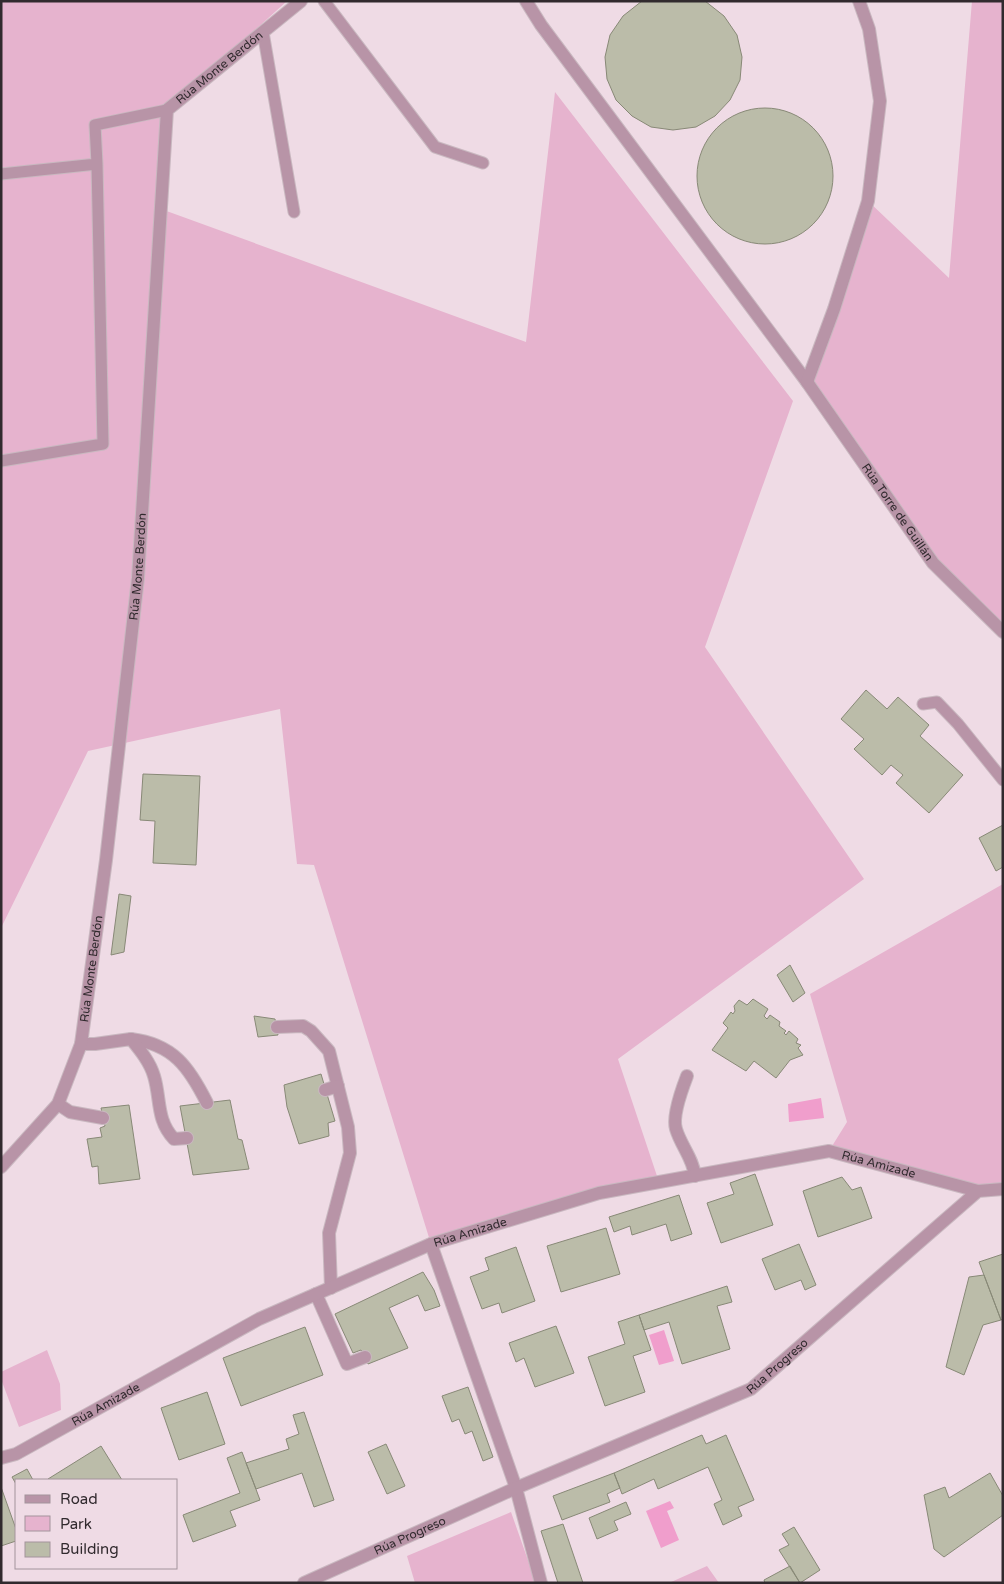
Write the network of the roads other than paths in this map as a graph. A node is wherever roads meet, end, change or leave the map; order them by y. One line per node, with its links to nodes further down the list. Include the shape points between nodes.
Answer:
1 (301, 1): 5 (street, Rúa Monte Berdón)
2 (324, 1): 7 (lane, via 436,147)
3 (526, 1): 11 (street, Rúa Torre de Guillán)
4 (859, 1): 11 (street, via 870,29 880,101 868,201)
5 (263, 32): 6 (street, Rúa Monte Berdón); 10 (lane)
6 (166, 110): 8 (lane, via 95,125); 18 (street, Rúa Monte Berdón, via 138,578)
7 (483, 163)
8 (97, 164): 9 (lane); 12 (lane, via 103,444)
9 (1, 174)
10 (294, 212)
11 (807, 382): 13 (street, Rúa Torre de Guillán, via 933,563)
12 (1, 461)
13 (1003, 632)
14 (923, 704): 15 (lane, via 937,702)
15 (1003, 780)
16 (276, 1027): 20 (street, via 303,1026 311,1031 329,1051)
17 (131, 1039): 18 (street); 22 (street, via 151,1041 177,1057 195,1080); 25 (street, via 154,1075 160,1117 167,1131 174,1139)
18 (81, 1044): 23 (street, Rúa Monte Berdón)
19 (687, 1076): 27 (street, via 679,1098 676,1128 694,1162)
20 (338, 1086): 21 (street); 31 (street, via 348,1127 350,1153 329,1234)
21 (325, 1090)
22 (207, 1103)
23 (58, 1104): 24 (street, via 70,1112); 26 (street, Rúa Monte Berdón)
24 (103, 1118)
25 (187, 1138)
26 (1, 1167)
27 (695, 1176): 29 (street, Rúa Amizade, via 829,1151); 30 (street, Rúa Amizade, via 599,1193)
28 (1003, 1189): 29 (street)
29 (978, 1191): 35 (street, Rúa Progreso, via 751,1389)
30 (431, 1244): 31 (street, Rúa Amizade); 35 (street)
31 (330, 1288): 32 (street, Rúa Amizade)
32 (316, 1294): 33 (street, via 347,1364); 34 (street, Rúa Amizade, via 259,1319 16,1454)
33 (365, 1357)
34 (1, 1458)
35 (516, 1488): 36 (street, Rúa Progreso); 37 (street)
36 (304, 1583)
37 (540, 1583)

